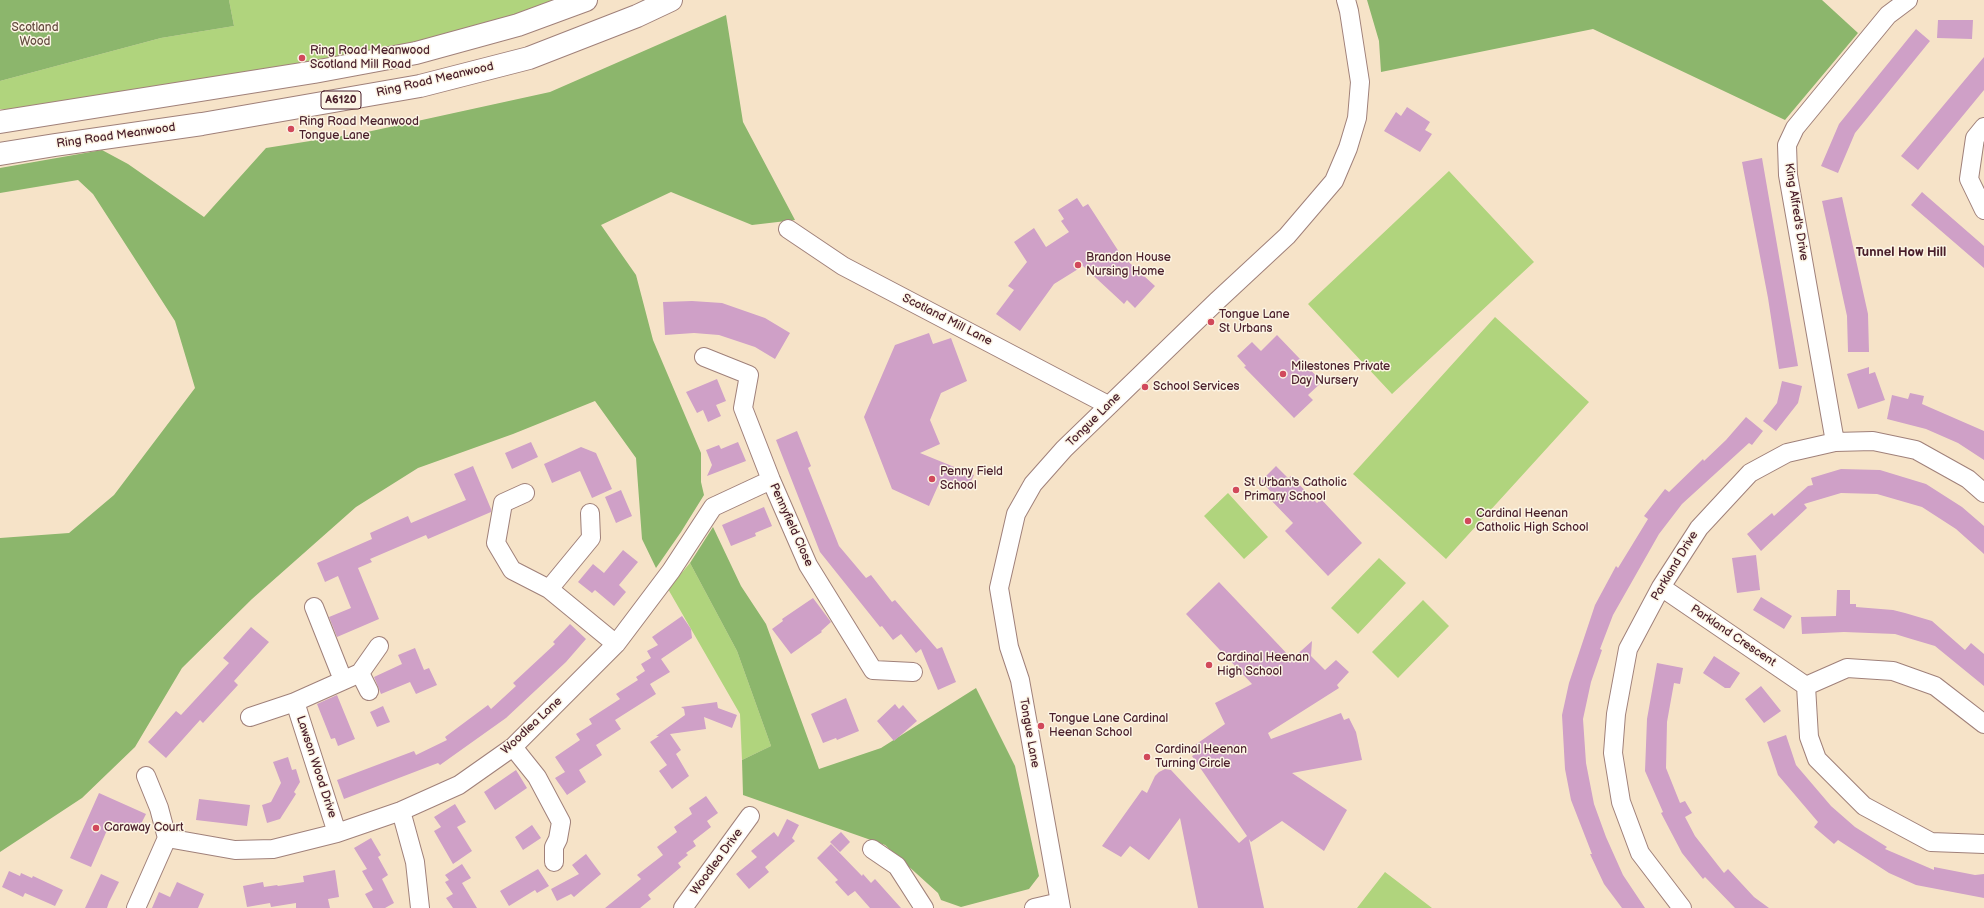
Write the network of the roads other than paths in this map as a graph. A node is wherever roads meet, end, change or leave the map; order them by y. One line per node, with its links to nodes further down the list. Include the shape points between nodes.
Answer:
1 (586, 0): 5 (highway, via 518,25 416,52 314,72)
2 (671, 0): 7 (highway, Ring Road Meanwood / A6120, via 529,58 420,86 202,124)
3 (1346, 0): 11 (street, Tongue Lane, via 1350,11 1360,82 1357,118 1334,181 1288,236)
4 (1908, 0): 12 (street, King Alfred's Drive, via 1888,15 1795,128 1787,145 1788,175)
5 (0, 122)
6 (1984, 127): 8 (street, via 1975,138 1969,178)
7 (0, 154)
8 (1984, 210)
9 (788, 229): 11 (street, Scotland Mill Lane, via 843,266)
10 (704, 357): 13 (street, Pennyfield Close, via 748,375 743,408)
11 (1108, 405): 39 (street, Tongue Lane, via 1033,484 1016,514 998,588 1009,646 1020,680)
12 (1835, 442): 15 (street, Parkland Drive, via 1873,441 1916,450 1968,479); 17 (street, Parkland Drive, via 1787,453 1750,473 1699,528)
13 (771, 480): 20 (street, Woodlea Lane, via 713,507 671,571); 23 (street, Pennyfield Close, via 808,564 873,670)
14 (525, 493): 18 (street, via 503,503 496,543 512,570)
15 (1984, 493)
16 (590, 513): 18 (street, via 591,538)
17 (1661, 587): 25 (street, Parkland Crescent); 45 (street, Parkland Drive, via 1628,649 1616,714 1613,753 1621,802 1640,853)
18 (549, 589): 20 (street)
19 (314, 607): 24 (street)
20 (616, 644): 30 (street, Woodlea Lane)
21 (379, 646): 22 (street, Lawson Wood Drive)
22 (360, 672): 24 (street, Lawson Wood Drive); 26 (street)
23 (914, 672)
24 (343, 680): 27 (street, Lawson Wood Drive)
25 (1806, 686): 29 (street, via 1847,668 1893,671 1936,686); 36 (street, via 1808,737 1816,759 1864,806 1931,842)
26 (369, 691)
27 (295, 702): 28 (street, Lawson Wood Drive); 34 (street, Lawson Wood Drive)
28 (250, 717)
29 (1984, 724)
30 (513, 747): 32 (street, Woodlea Lane, via 459,785); 38 (street, via 537,777 561,822 554,848)
31 (146, 776): 35 (street, via 159,808)
32 (401, 811): 34 (street, Woodlea Lane); 41 (street, via 415,862)
33 (750, 816): 42 (street, Woodlea Drive)
34 (337, 833): 35 (street, Woodlea Lane, via 273,849 235,850)
35 (167, 838): 40 (street)
36 (1984, 844)
37 (872, 850): 43 (street, via 897,866)
38 (554, 862)
39 (1060, 905): 44 (street)
40 (136, 908)
41 (420, 908)
42 (683, 908)
43 (924, 908)
44 (1034, 908)
45 (1682, 908)

